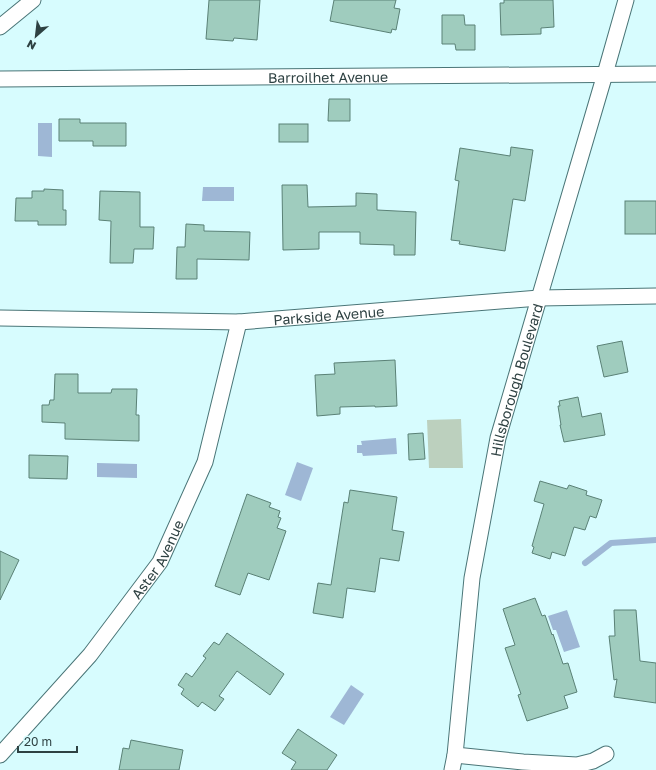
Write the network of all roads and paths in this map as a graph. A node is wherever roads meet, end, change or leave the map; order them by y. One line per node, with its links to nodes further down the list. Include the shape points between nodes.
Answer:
1 (33, 0): 3 (street)
2 (626, 0): 4 (street, Hillsborough Boulevard)
3 (0, 27)
4 (605, 74): 5 (street, Barroilhet Avenue); 6 (street, Barroilhet Avenue); 8 (street, Hillsborough Boulevard)
5 (656, 74)
6 (0, 79)
7 (656, 296): 8 (street, Parkside Avenue)
8 (539, 298): 10 (street, Parkside Avenue); 13 (street, Hillsborough Boulevard, via 498,438 472,578)
9 (0, 318): 10 (street, Parkside Avenue)
10 (239, 322): 12 (street, Aster Avenue, via 205,462 160,562 90,655)
11 (606, 754): 13 (street, via 577,765)
12 (0, 755)
13 (455, 755): 14 (street, Hillsborough Boulevard)
14 (452, 770)

